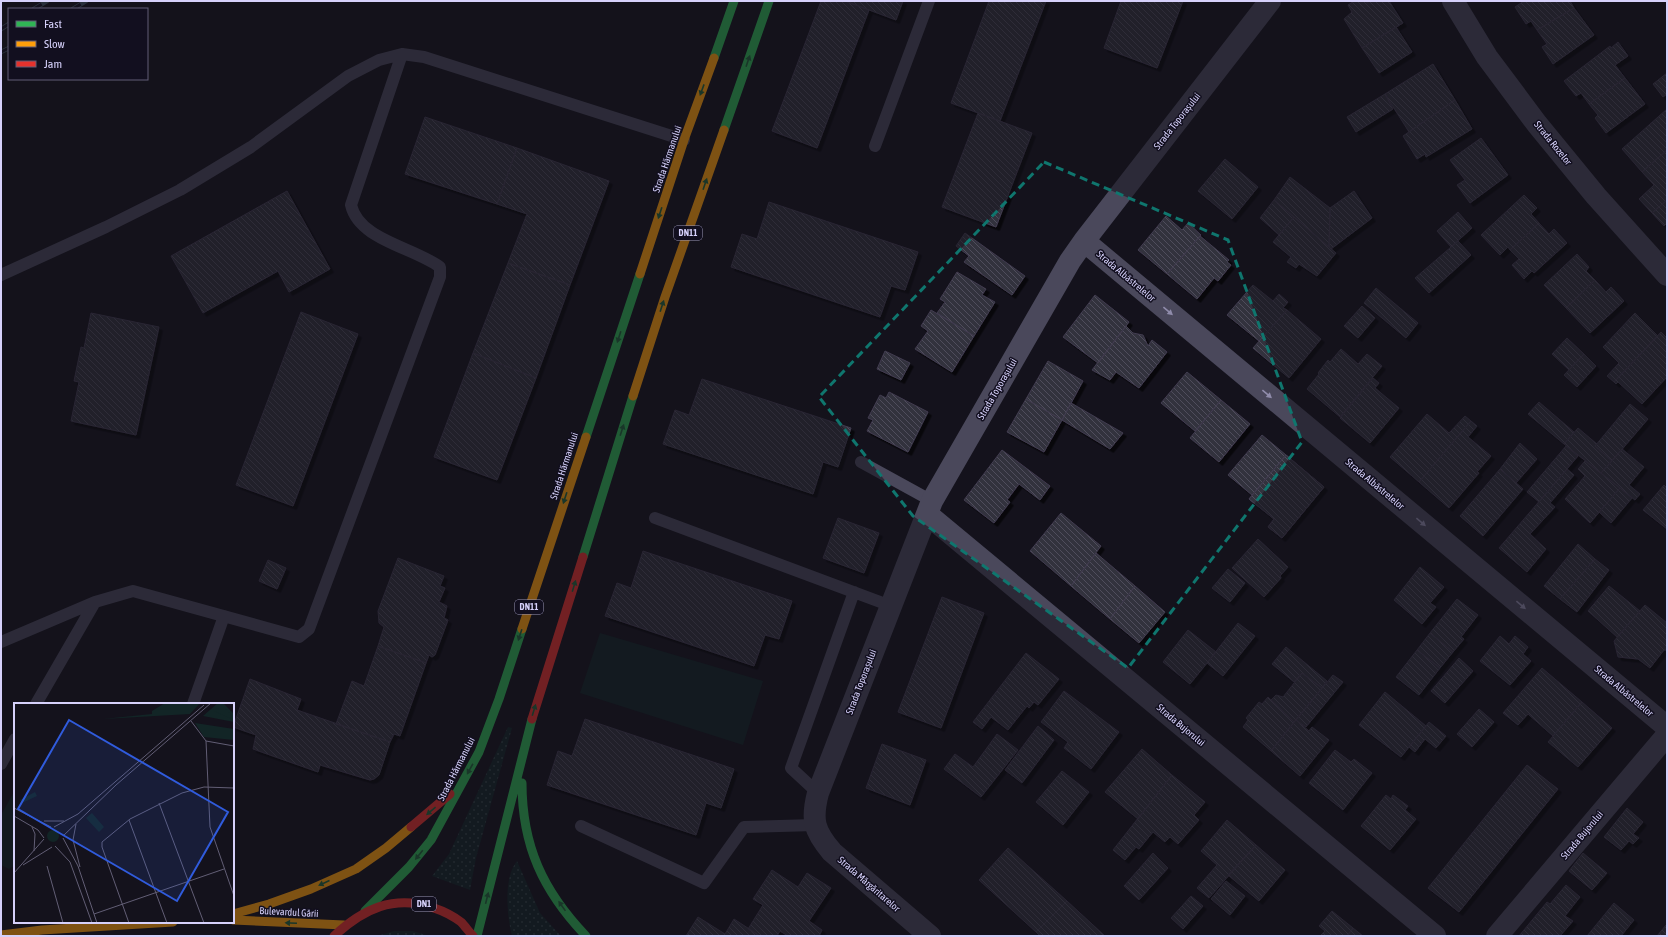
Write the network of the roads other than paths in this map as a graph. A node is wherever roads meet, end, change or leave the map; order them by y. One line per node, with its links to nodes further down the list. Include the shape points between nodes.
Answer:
1 (734, 1): 7 (main road, Strada Hărmanului / DN11, one-way to 7)
2 (769, 1): 25 (main road, DN11, one-way to 2, via 665,297)
3 (929, 1): 8 (lane)
4 (1270, 1): 9 (street, Strada Toporașului)
5 (1453, 1): 11 (street, Strada Rozelor, via 1487,57 1537,124 1596,196)
6 (402, 54): 7 (lane, via 424,57); 10 (lane, via 378,60 348,76 251,147 180,190); 18 (lane, via 351,205 353,214 370,232 430,260 440,267 440,278 309,629 299,637)
7 (684, 140): 27 (main road, Strada Hărmanului / DN11, one-way to 27, via 499,699 478,752)
8 (875, 146)
9 (1084, 241): 13 (street, Strada Toporașului, via 1066,268); 22 (street, Strada Albăstrelelor, one-way to 22)
10 (1, 275)
11 (1667, 275)
12 (861, 462): 13 (lane)
13 (929, 508): 17 (street, Strada Toporașului); 42 (street, Strada Bujorului)
14 (655, 518): 15 (lane)
15 (854, 592): 17 (lane); 28 (lane, via 791,768)
16 (95, 602): 18 (lane, via 133,592); 19 (lane); 20 (lane)
17 (890, 606): 28 (street, Strada Toporașului)
18 (224, 616): 21 (lane)
19 (1, 642)
20 (37, 703)
21 (193, 703)
22 (1667, 726)
23 (1667, 734): 43 (street, Strada Bujorului)
24 (14, 742): 26 (lane)
25 (523, 747): 40 (main road, DN11, one-way to 25); 41 (main road, one-way to 25, via 543,879 531,848 523,817)
26 (1, 764)
27 (460, 785): 31 (main road, Strada Hărmanului / DN11, one-way to 31, via 431,840 410,867); 32 (main road, one-way to 32, via 386,848 356,869 311,889)
28 (818, 793): 29 (street, Strada Toporașului, via 813,811)
29 (815, 825): 30 (lane, via 744,827 704,883); 36 (street, Strada Mărgăritarelor, via 832,852)
30 (581, 826)
31 (365, 910): 35 (main road, DN1); 39 (main road, DN1, via 389,903 414,902 438,908 460,921)
32 (234, 914)
33 (234, 920): 35 (main road, Bulevardul Gării, one-way to 33)
34 (158, 923): 37 (main road)
35 (344, 925): 38 (main road, DN1)
36 (924, 934)
37 (1, 935)
38 (334, 936)
39 (473, 936)
40 (477, 936)
41 (586, 936)
42 (1435, 936)
43 (1497, 936)

